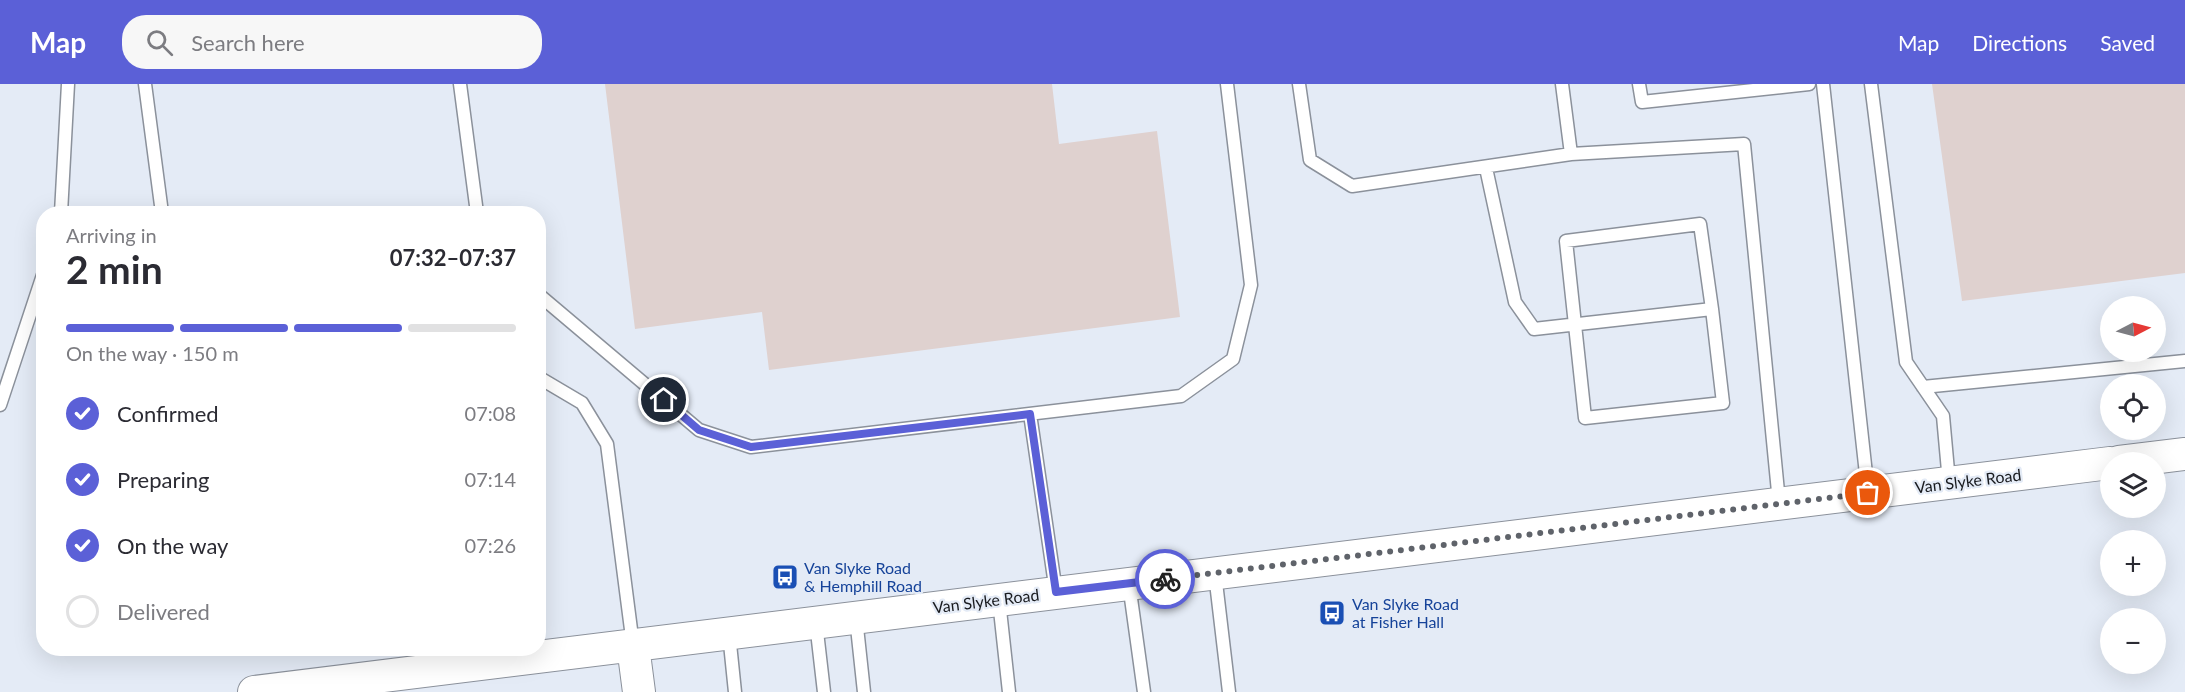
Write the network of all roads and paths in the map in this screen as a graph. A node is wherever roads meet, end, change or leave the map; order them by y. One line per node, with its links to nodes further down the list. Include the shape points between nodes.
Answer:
1 (68, 84): 13 (lane)
2 (145, 84): 14 (lane)
3 (460, 84): 15 (lane)
4 (1227, 84): 24 (lane, via 1251,285 1233,359 1181,396)
5 (1299, 84): 12 (lane, via 1310,160 1352,186)
6 (1562, 84): 11 (lane)
7 (1639, 84): 8 (lane, via 1641,102)
8 (1809, 84)
9 (1823, 84): 29 (lane)
10 (1870, 84): 22 (lane, via 1906,362)
11 (1571, 154): 12 (lane); 30 (lane, via 1744,144)
12 (1486, 168): 19 (lane, via 1515,302 1534,329)
13 (61, 206)
14 (161, 206)
15 (476, 206)
16 (36, 296): 23 (lane)
17 (546, 301): 24 (lane, via 699,430 751,447)
18 (1712, 309): 19 (lane); 19 (lane, via 1700,224 1566,241); 19 (lane, via 1723,403 1585,418)
19 (1575, 326)
20 (2185, 361): 22 (lane)
21 (546, 382): 38 (lane, via 582,403 607,444)
22 (1923, 387): 28 (lane, via 1943,416)
23 (0, 405)
24 (1030, 414): 33 (lane)
25 (2185, 454): 26 (street)
26 (2166, 456)
27 (2100, 464): 28 (street, Van Slyke Road)
28 (1949, 483): 29 (street, Van Slyke Road)
29 (1868, 493): 30 (street, Van Slyke Road)
30 (1779, 504): 31 (street, Van Slyke Road)
31 (1215, 573): 32 (street, Van Slyke Road); 47 (lane)
32 (1129, 584): 33 (street, Van Slyke Road); 46 (lane)
33 (1056, 592): 34 (street, Van Slyke Road)
34 (998, 599): 35 (street, Van Slyke Road); 45 (lane)
35 (856, 616): 36 (street, Van Slyke Road); 44 (lane)
36 (816, 622): 37 (street, Van Slyke Road); 43 (lane)
37 (729, 634): 38 (street, Van Slyke Road); 42 (lane)
38 (633, 646): 39 (street, Van Slyke Road); 41 (street)
39 (288, 690): 40 (street, Van Slyke Road)
40 (254, 692)
41 (639, 692)
42 (735, 692)
43 (824, 692)
44 (864, 692)
45 (1009, 692)
46 (1144, 692)
47 (1229, 692)

